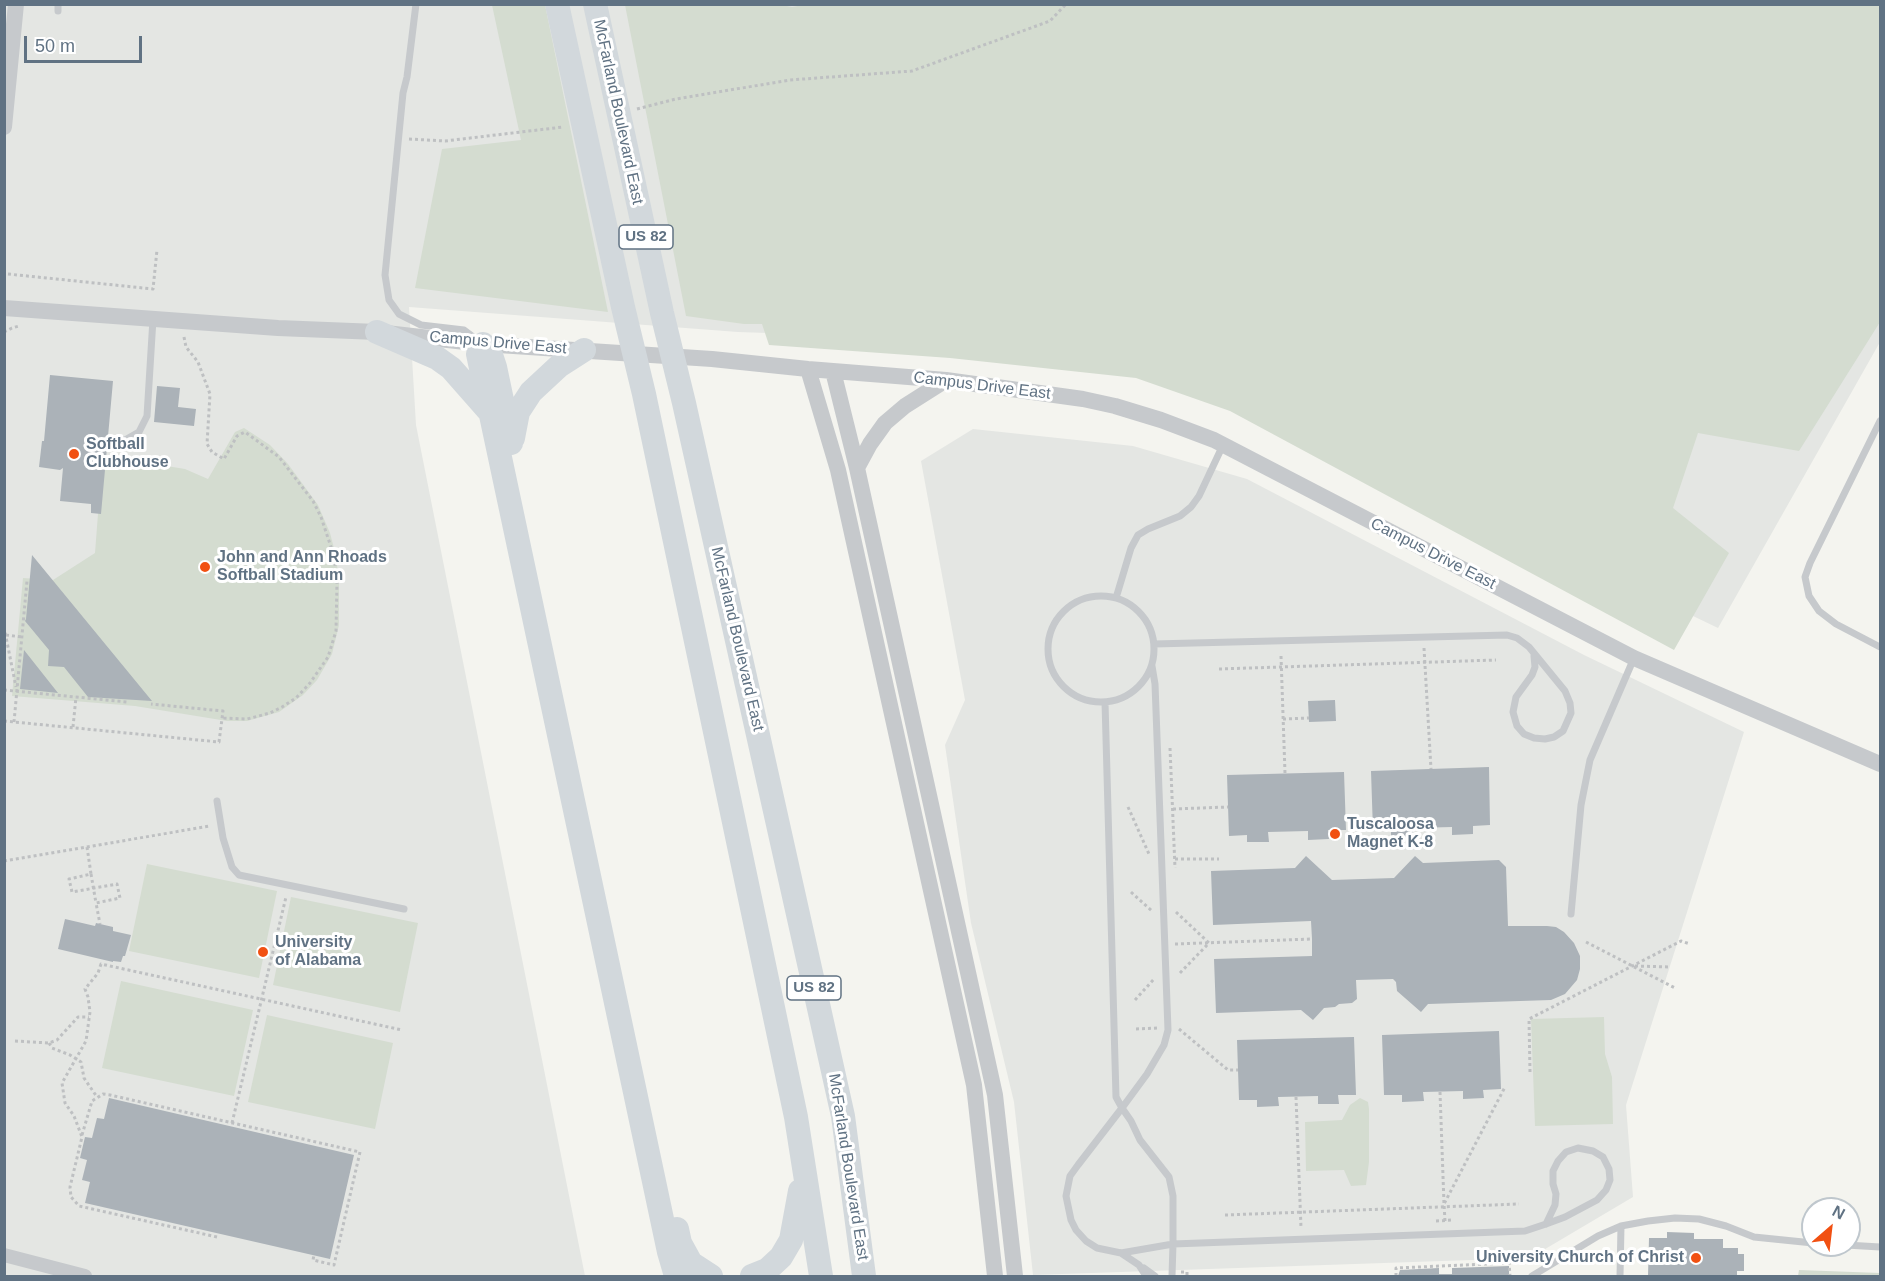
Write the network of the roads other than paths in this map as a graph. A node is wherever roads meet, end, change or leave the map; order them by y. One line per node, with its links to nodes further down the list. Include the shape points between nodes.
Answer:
1 (16, 4): 5 (street)
2 (416, 4): 9 (lane, via 402,93 385,275 389,300 399,314 420,325 464,330)
3 (557, 4): 32 (highway, US 82, via 644,394)
4 (595, 4): 42 (highway, McFarland Boulevard East / US 82, via 843,1116)
5 (4, 126)
6 (4, 308): 7 (street, Campus Drive East)
7 (153, 319): 8 (street, Campus Drive East); 16 (lane, via 147,416 139,432 125,440)
8 (377, 332): 9 (street, Campus Drive East); 14 (highway, via 451,368)
9 (483, 344): 10 (street, Campus Drive East); 14 (highway, via 478,354); 17 (highway, via 495,367)
10 (585, 350): 11 (street, Campus Drive East); 17 (highway, via 559,366 531,392 518,412)
11 (808, 369): 12 (street, Campus Drive East); 48 (street, via 838,470 974,1085)
12 (833, 371): 13 (street, Campus Drive East); 19 (street)
13 (946, 380): 18 (street, Campus Drive East, via 1115,406); 19 (street, via 885,423)
14 (490, 412): 44 (highway)
15 (1881, 421): 22 (lane, via 1805,577 1809,596 1819,611)
16 (108, 439)
17 (511, 443): 45 (highway, via 680,1244 691,1263)
18 (1223, 445): 20 (lane, via 1191,507 1138,535); 24 (street, Campus Drive East)
19 (857, 468): 49 (street, via 995,1095)
20 (1116, 598): 21 (lane, via 1144,617); 26 (lane, via 1080,600 1054,624 1048,641 1055,676 1067,690 1083,699)
21 (1154, 644): 23 (lane, via 1508,635 1517,638); 25 (lane)
22 (1881, 646)
23 (1534, 656): 23 (lane, via 1532,675 1516,697 1514,721 1524,734 1545,739 1563,731 1570,703 1565,691)
24 (1634, 658): 27 (street, Campus Drive East); 30 (lane, via 1590,760 1581,805)
25 (1152, 666): 26 (lane, via 1132,693); 31 (lane, via 1168,1030 1164,1045)
26 (1105, 702): 31 (lane, via 1116,1097)
27 (1881, 764)
28 (217, 801): 29 (lane, via 232,867 239,875)
29 (404, 909)
30 (1571, 914)
31 (1122, 1108): 36 (lane, via 1140,1140 1169,1177); 39 (lane, via 1070,1176 1066,1197 1071,1220 1086,1241 1097,1248)
32 (804, 1165): 46 (highway, via 791,1240 767,1270); 47 (highway, US 82)
33 (1546, 1224): 33 (lane, via 1596,1200 1606,1190 1610,1180 1603,1157 1578,1148 1557,1161 1553,1171 1555,1205); 36 (lane, via 1525,1231)
34 (1621, 1226): 35 (lane, via 1676,1218 1699,1219 1754,1237); 53 (lane); 54 (lane)
35 (1801, 1242)
36 (1173, 1244): 39 (lane); 52 (lane)
37 (1861, 1246): 38 (lane)
38 (1881, 1247)
39 (1121, 1253): 41 (lane)
40 (4, 1255): 43 (street)
41 (1139, 1265): 50 (lane); 51 (lane)
42 (864, 1274)
43 (85, 1276)
44 (676, 1276)
45 (711, 1276)
46 (752, 1276)
47 (821, 1276)
48 (995, 1276)
49 (1015, 1276)
50 (1146, 1276)
51 (1155, 1276)
52 (1172, 1276)
53 (1532, 1276)
54 (1620, 1276)

